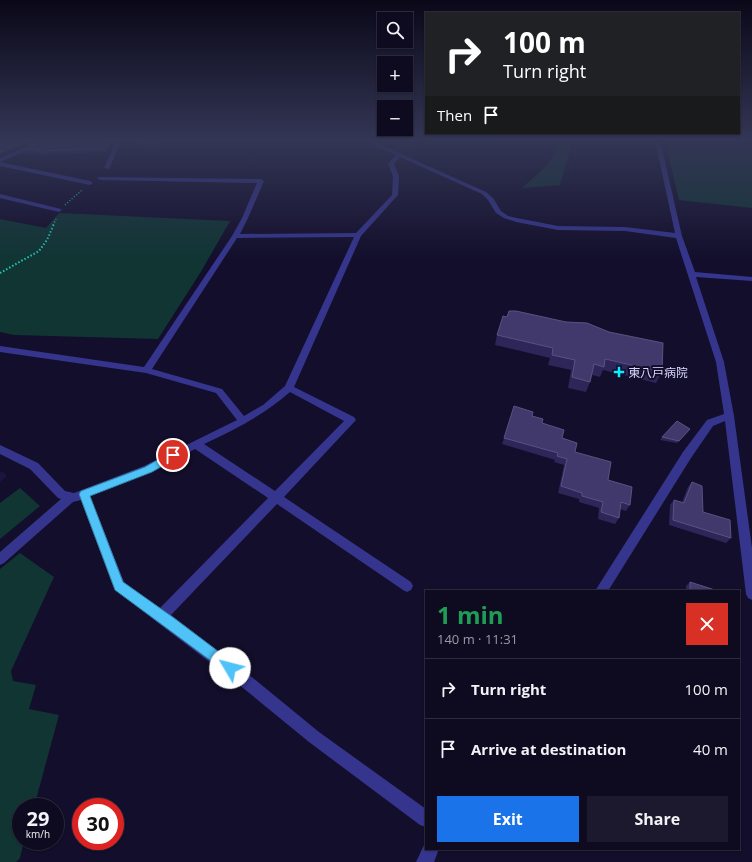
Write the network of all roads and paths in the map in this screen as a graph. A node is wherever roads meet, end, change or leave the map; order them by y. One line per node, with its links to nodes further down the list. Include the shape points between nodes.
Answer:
1 (77, 180): 6 (street)
2 (219, 180): 10 (street, via 261,181)
3 (396, 180): 9 (street, via 395,195)
4 (455, 180): 11 (street, via 484,193 491,199 498,212 506,218 558,228 625,229)
5 (667, 180): 11 (street)
6 (90, 183): 8 (path)
7 (0, 196): 8 (street)
8 (60, 210): 12 (path, via 47,240 39,251)
9 (358, 235): 10 (street); 17 (street)
10 (235, 236): 16 (street)
11 (679, 236): 13 (street)
12 (0, 273)
13 (691, 274): 14 (street); 18 (street, via 720,362)
14 (752, 279)
15 (0, 349): 16 (street)
16 (146, 370): 19 (street, via 219,391)
17 (289, 388): 19 (street, via 266,407); 24 (street, via 350,420)
18 (729, 416): 27 (street, via 710,423); 28 (street)
19 (243, 421): 20 (street)
20 (196, 444): 22 (street, via 148,470); 24 (street)
21 (0, 450): 23 (street, via 34,466 62,495)
22 (84, 494): 23 (street); 29 (street, via 119,586)
23 (70, 497): 25 (street)
24 (275, 498): 26 (street); 29 (street)
25 (0, 559)
26 (407, 586)
27 (602, 590)
28 (752, 594)
29 (161, 616): 30 (street, via 314,737)
30 (425, 817)
31 (431, 850): 32 (street)
32 (425, 862)

